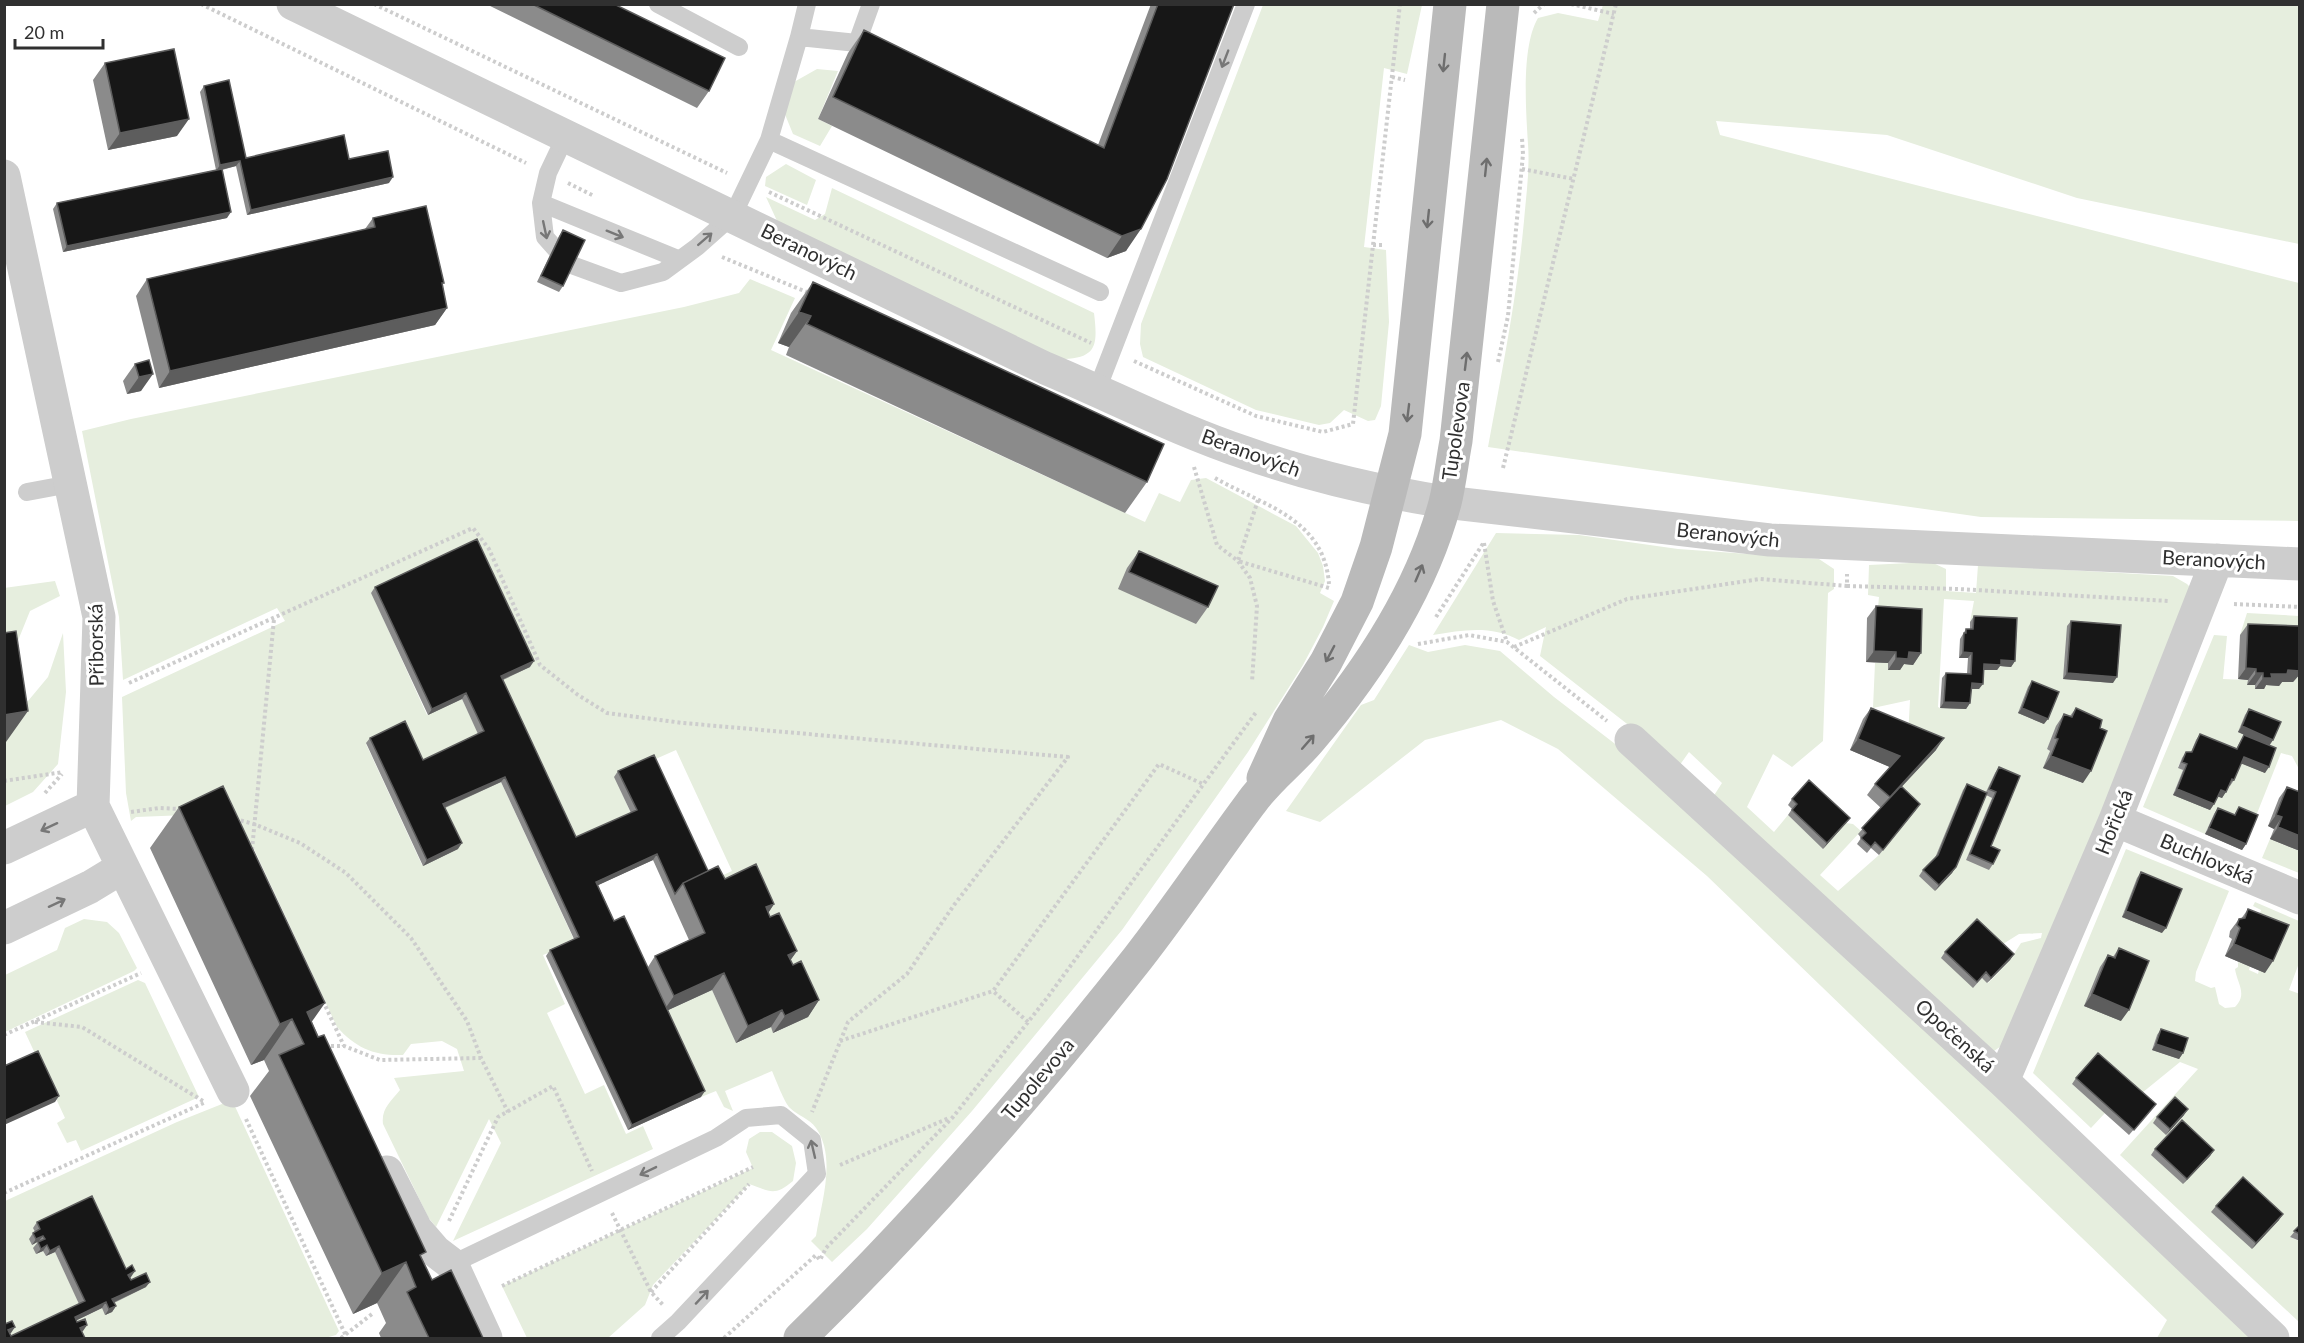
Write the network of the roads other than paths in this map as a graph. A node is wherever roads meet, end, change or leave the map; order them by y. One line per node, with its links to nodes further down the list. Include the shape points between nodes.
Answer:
1 (293, 4): 12 (street, Beranových)
2 (658, 4): 10 (lane)
3 (807, 4): 8 (lane)
4 (871, 4): 9 (lane)
5 (1246, 4): 19 (lane, one-way to 19, via 1112,352)
6 (1450, 4): 22 (main road, Tupolevova, one-way to 22, via 1405,434)
7 (1503, 4): 23 (main road, Tupolevova, one-way to 7, via 1470,326)
8 (799, 38): 9 (lane); 13 (lane)
9 (857, 43): 11 (lane)
10 (739, 47)
11 (890, 58)
12 (566, 135): 15 (lane, via 548,173); 16 (street, Beranových)
13 (769, 140): 16 (lane); 18 (lane)
14 (4, 176): 20 (street, Příborská)
15 (541, 204): 17 (lane, one-way to 17); 17 (lane, one-way to 17, via 545,237 569,264 621,283 663,272)
16 (733, 215): 17 (lane, one-way to 16); 19 (street, Beranových, via 863,291)
17 (678, 259)
18 (1100, 292)
19 (1079, 388): 22 (street, Beranových, via 1244,453 1328,479)
20 (70, 484): 21 (lane); 28 (street, Příborská, via 99,617)
21 (27, 492)
22 (1391, 493): 23 (street, Beranových); 27 (main road, Tupolevova, one-way to 27, via 1357,602 1289,721)
23 (1445, 502): 24 (street, Beranových, via 1770,540); 27 (main road, Tupolevova, one-way to 23, via 1309,741 1394,626 1428,553)
24 (2217, 560): 25 (street, Beranových); 29 (street, Hořická)
25 (2300, 564)
26 (1631, 740): 34 (street, Opočenská)
27 (1253, 799): 40 (main road, Tupolevova, via 1198,878 1053,1063 972,1157)
28 (108, 810): 30 (street, one-way to 30); 31 (street, Příborská)
29 (2115, 820): 32 (street, Buchlovská); 34 (street, Hořická)
30 (4, 848)
31 (123, 867): 33 (street, one-way to 31); 35 (street, Příborská, via 168,961)
32 (2300, 898)
33 (4, 928)
34 (2003, 1081): 41 (street, Opočenská)
35 (220, 1097)
36 (376, 1148): 37 (street, via 416,1229)
37 (443, 1258): 38 (street); 39 (lane, one-way to 37, via 817,1174 812,1140 782,1115 746,1118 716,1138)
38 (486, 1338)
39 (660, 1338)
40 (800, 1338)
41 (2273, 1338)

